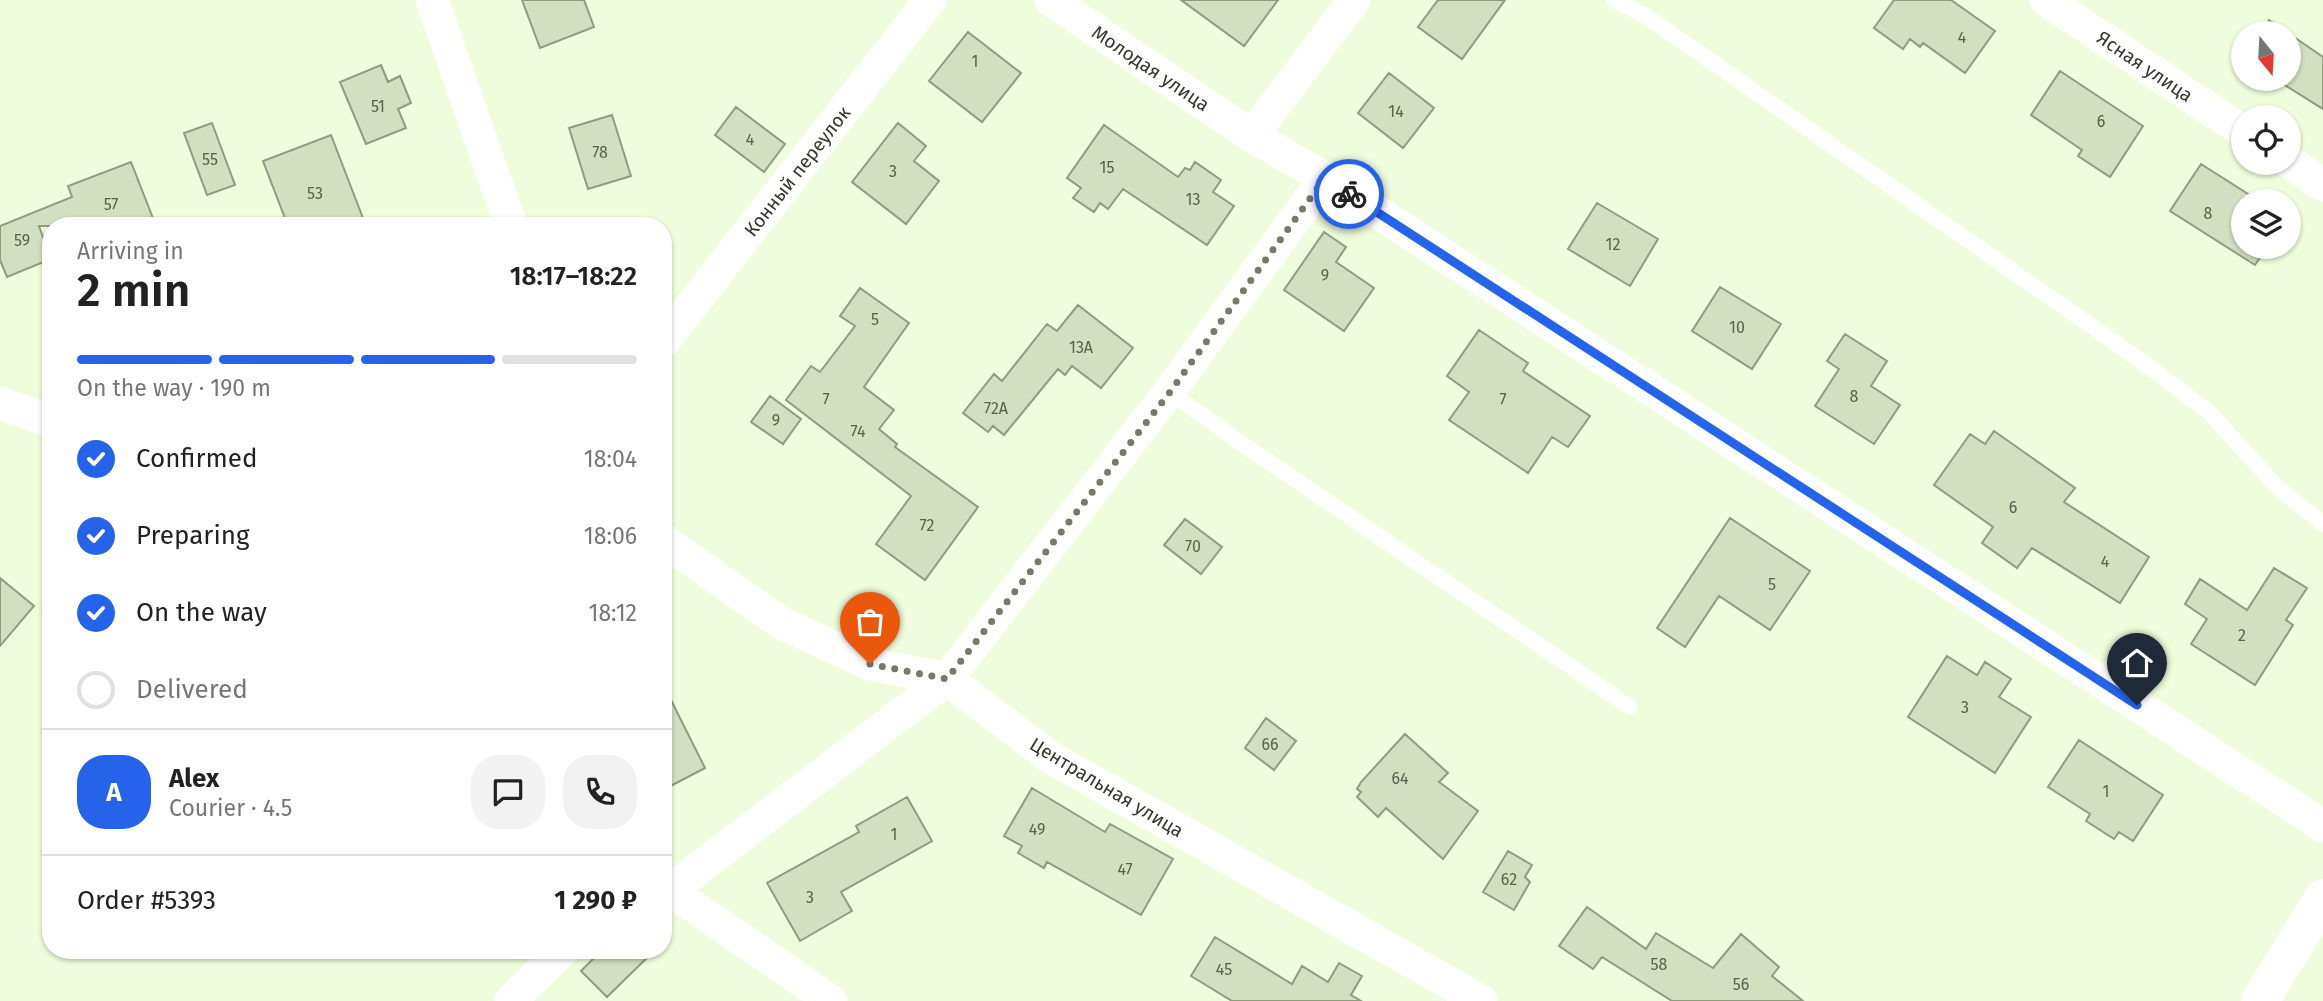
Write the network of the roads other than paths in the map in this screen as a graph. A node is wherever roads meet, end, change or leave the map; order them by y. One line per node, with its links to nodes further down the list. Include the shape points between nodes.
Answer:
1 (432, 0): 12 (street)
2 (930, 0): 13 (street, Конный переулок)
3 (1051, 0): 8 (street, Молодая улица)
4 (1354, 0): 8 (street)
5 (1614, 0): 17 (lane, via 1646,16 2140,360 2209,412 2277,487)
6 (2046, 0): 7 (street, Ясная улица)
7 (2231, 123)
8 (1252, 136): 10 (street, Молодая улица)
9 (2301, 170): 11 (street)
10 (1325, 178): 14 (street); 21 (street, Молодая улица)
11 (2323, 185)
12 (508, 217)
13 (672, 330)
14 (1170, 392): 19 (street); 20 (lane)
15 (0, 404): 16 (street)
16 (42, 418)
17 (2323, 524)
18 (672, 546): 19 (street, Центральная улица, via 781,623 870,664)
19 (947, 679): 22 (street); 28 (street, Центральная улица, via 1050,757)
20 (1630, 707)
21 (2323, 826)
22 (672, 886)
23 (672, 893): 27 (street)
24 (2323, 898): 29 (street)
25 (553, 959): 26 (street)
26 (511, 1001)
27 (831, 1001)
28 (1481, 1001)
29 (2260, 1001)

